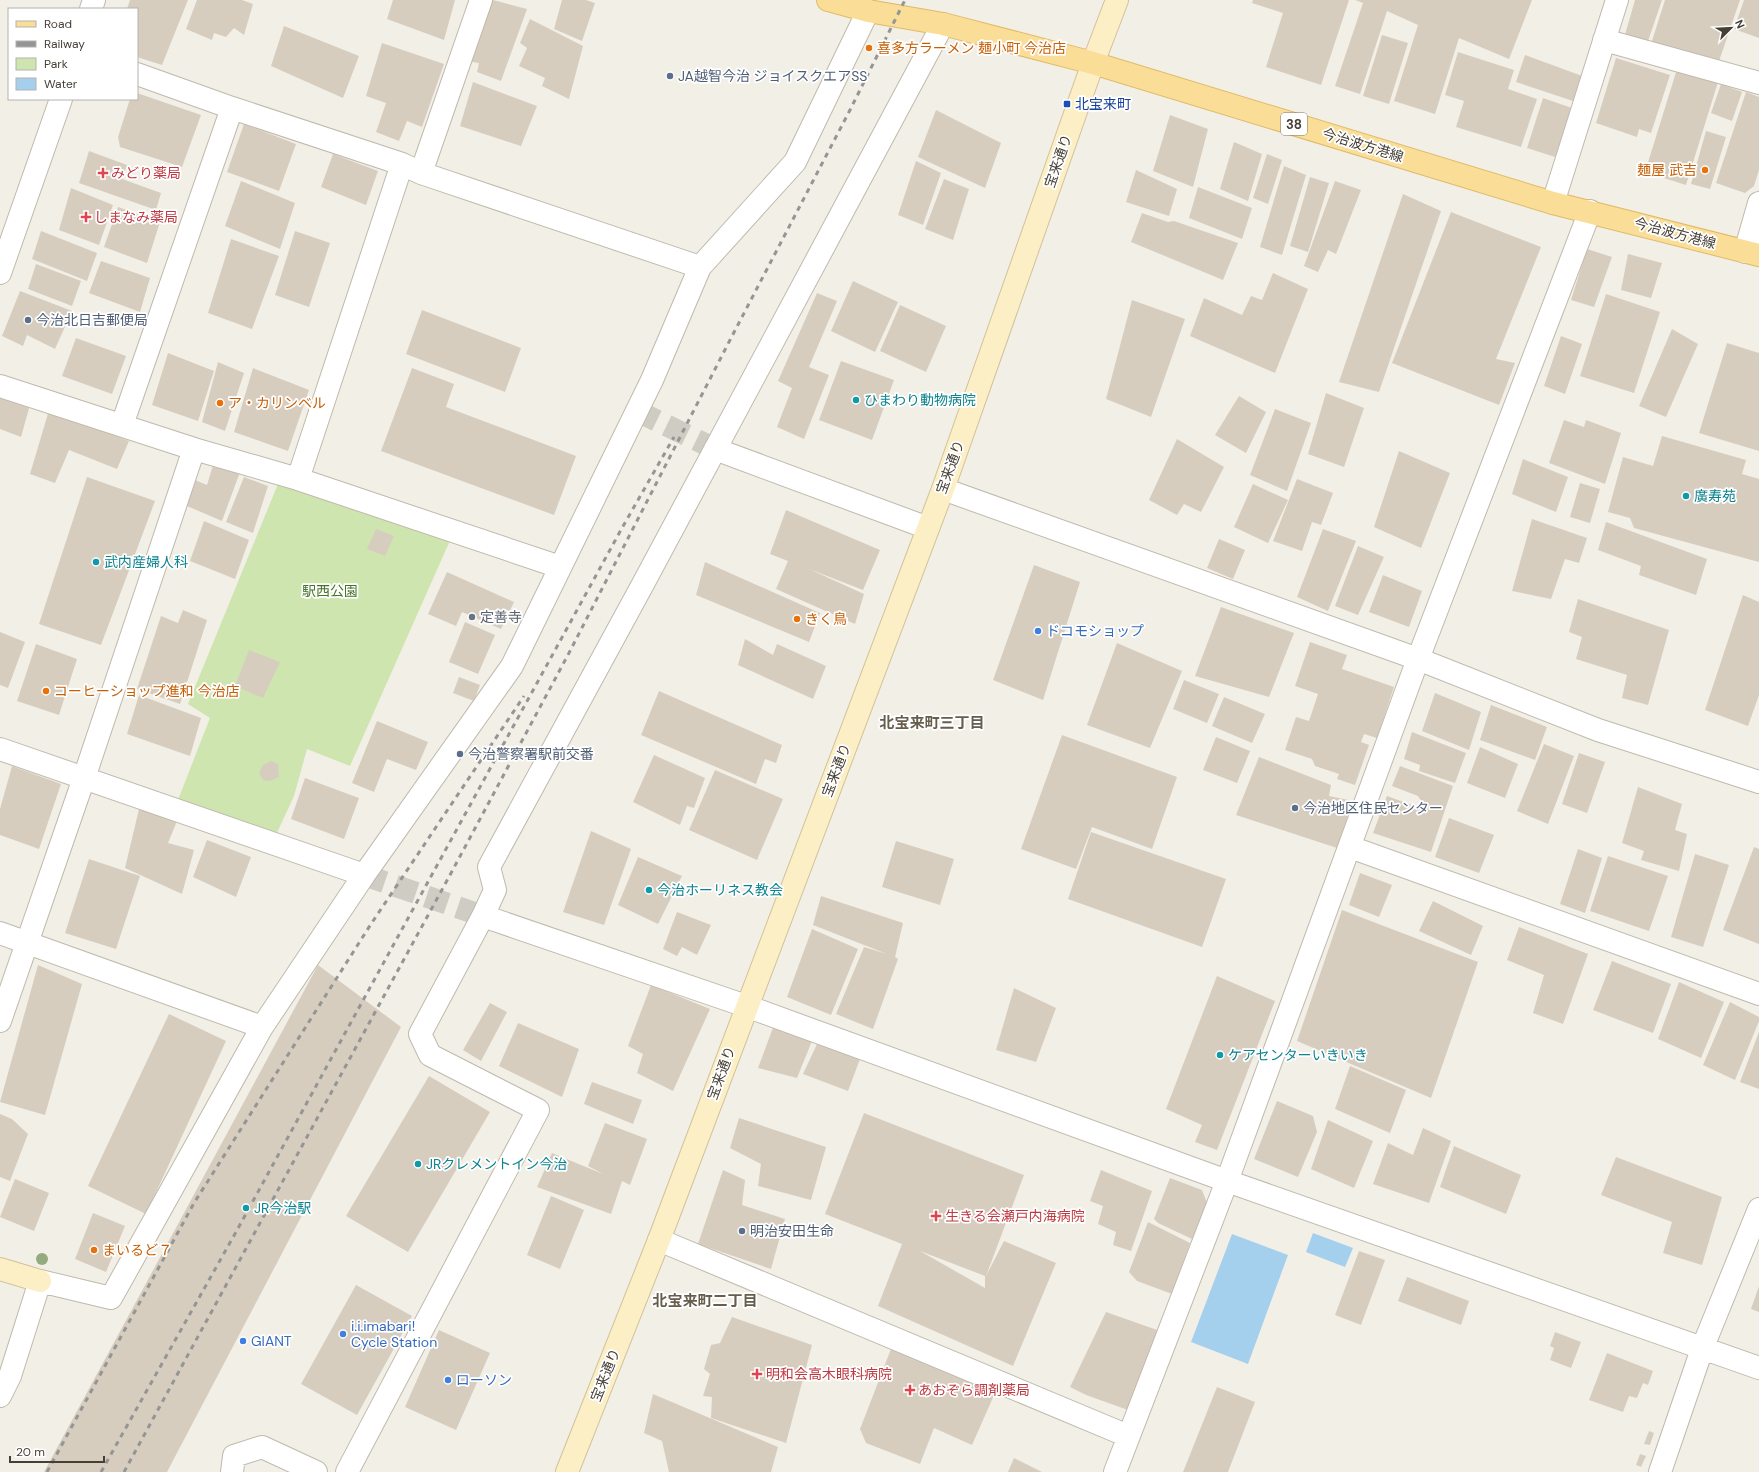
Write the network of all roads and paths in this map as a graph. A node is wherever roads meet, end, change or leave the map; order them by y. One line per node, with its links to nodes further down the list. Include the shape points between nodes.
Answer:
1 (482, 0): 13 (street)
2 (828, 0): 5 (main road, 今治波方港線 / 38)
3 (1117, 0): 8 (street, 宝来通り)
4 (1617, 0): 7 (street)
5 (868, 11): 6 (main road, 今治波方港線 / 38); 19 (street, via 795,162)
6 (943, 24): 8 (main road, 今治波方港線 / 38); 24 (street)
7 (1604, 40): 10 (street); 14 (street)
8 (1093, 63): 14 (main road, 今治波方港線 / 38); 26 (street, 宝来通り)
9 (138, 74): 12 (street)
10 (1759, 83)
11 (61, 100): 17 (street)
12 (232, 108): 13 (street); 22 (street)
13 (411, 169): 19 (street); 25 (street)
14 (1553, 203): 16 (main road, 今治波方港線 / 38)
15 (1759, 203): 18 (street)
16 (1590, 211): 18 (main road, 今治波方港線 / 38); 29 (street)
17 (4, 244): 20 (street)
18 (1752, 254)
19 (700, 267): 28 (street, via 652,380)
20 (0, 273)
21 (0, 386): 22 (street)
22 (122, 425): 23 (street)
23 (194, 449): 25 (street); 31 (street)
24 (715, 449): 27 (street); 35 (street, via 489,867 494,890)
25 (298, 479): 28 (street)
26 (943, 489): 27 (street, 宝来通り); 29 (street)
27 (928, 528): 39 (street, 宝来通り)
28 (560, 567): 34 (street, via 512,666)
29 (1418, 659): 32 (street, via 1598,730); 33 (street)
30 (0, 749): 31 (street)
31 (84, 778): 34 (street); 37 (street)
32 (1759, 782)
33 (1350, 847): 38 (street); 42 (street)
34 (364, 875): 41 (street)
35 (483, 916): 39 (street); 53 (street, via 420,1034 430,1055 538,1110)
36 (0, 933): 37 (street)
37 (27, 944): 40 (street); 41 (street)
38 (1759, 994)
39 (746, 1006): 42 (street); 44 (street, 宝来通り)
40 (0, 1021)
41 (262, 1027): 46 (street, via 111,1298)
42 (1227, 1181): 47 (street); 50 (street)
43 (1759, 1209): 47 (street)
44 (659, 1240): 50 (street); 54 (street, 宝来通り)
45 (0, 1269): 46 (street)
46 (40, 1281): 49 (street, via 10,1376)
47 (1702, 1349): 48 (street); 56 (street)
48 (1759, 1368)
49 (0, 1396)
50 (1128, 1436): 55 (street)
51 (232, 1472): 52 (street, via 234,1456 262,1447)
52 (316, 1472)
53 (347, 1472)
54 (567, 1472)
55 (1115, 1472)
56 (1660, 1472)

